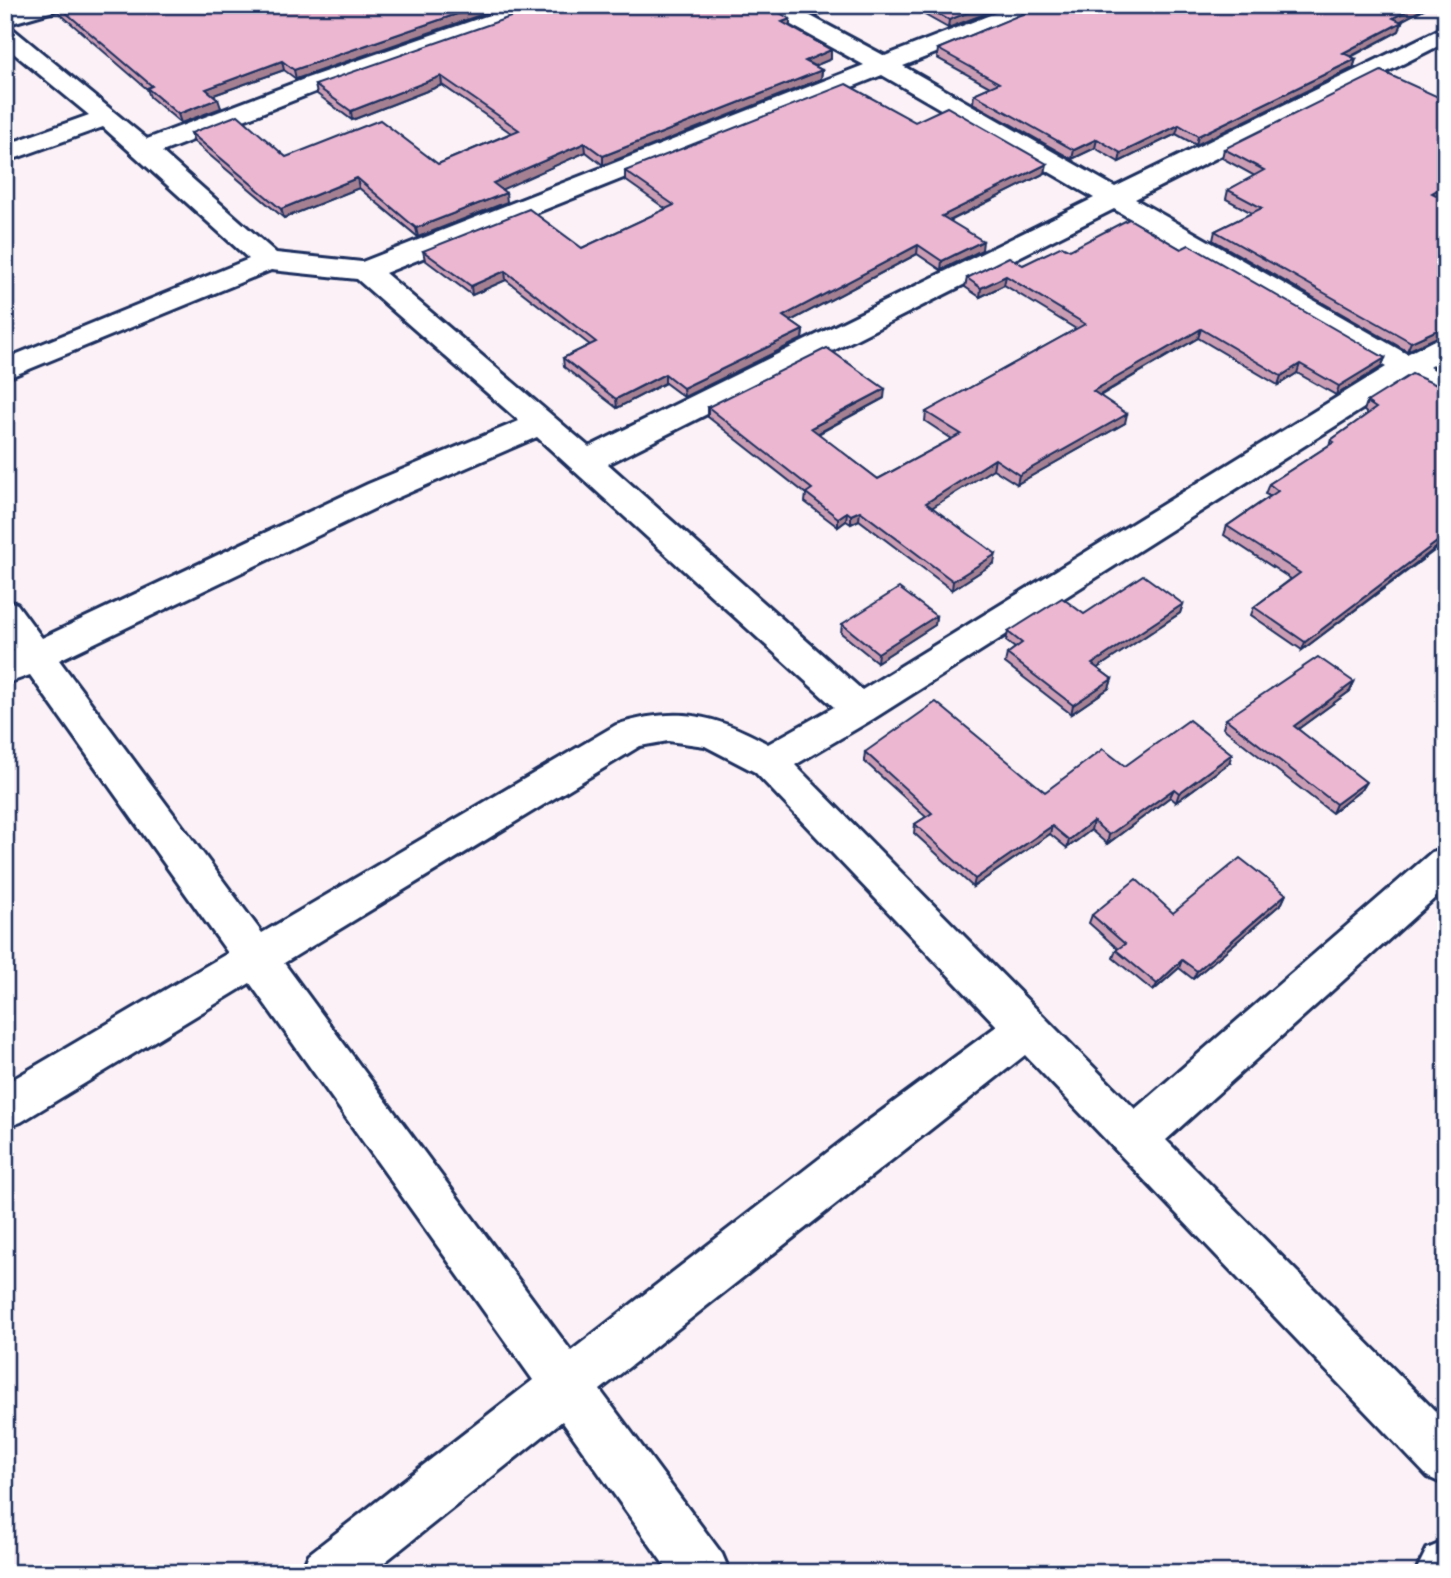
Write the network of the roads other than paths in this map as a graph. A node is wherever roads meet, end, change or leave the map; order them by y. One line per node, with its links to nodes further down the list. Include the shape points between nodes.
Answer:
1 (49, 5): 5 (street)
2 (541, 5): 10 (street, via 316,83)
3 (772, 5): 8 (street)
4 (1037, 5): 8 (street)
5 (5, 18)
6 (1446, 33): 12 (street)
7 (5, 34): 9 (street)
8 (883, 65): 12 (street); 14 (street)
9 (107, 117): 10 (street); 11 (street)
10 (143, 150): 13 (street)
11 (5, 154)
12 (1116, 200): 16 (street); 20 (street)
13 (268, 261): 14 (street); 17 (street)
14 (365, 271): 19 (street)
15 (1446, 342): 16 (street)
16 (1408, 367): 18 (street); 23 (street)
17 (5, 370)
18 (1446, 389)
19 (541, 423): 20 (street); 22 (street, via 380,492)
20 (586, 462): 23 (street)
21 (5, 612): 22 (street)
22 (21, 663): 26 (street)
23 (860, 709): 24 (street)
24 (768, 762): 26 (street, via 723,735 684,726 652,727 629,735); 27 (street)
25 (1446, 864): 29 (street)
26 (257, 958): 28 (street); 30 (street)
27 (1029, 1027): 29 (street); 30 (street)
28 (5, 1108)
29 (1135, 1138): 31 (street)
30 (569, 1386): 33 (street); 34 (street)
31 (1446, 1459)
32 (1446, 1569): 35 (street)
33 (328, 1573)
34 (703, 1573)
35 (1442, 1573)

